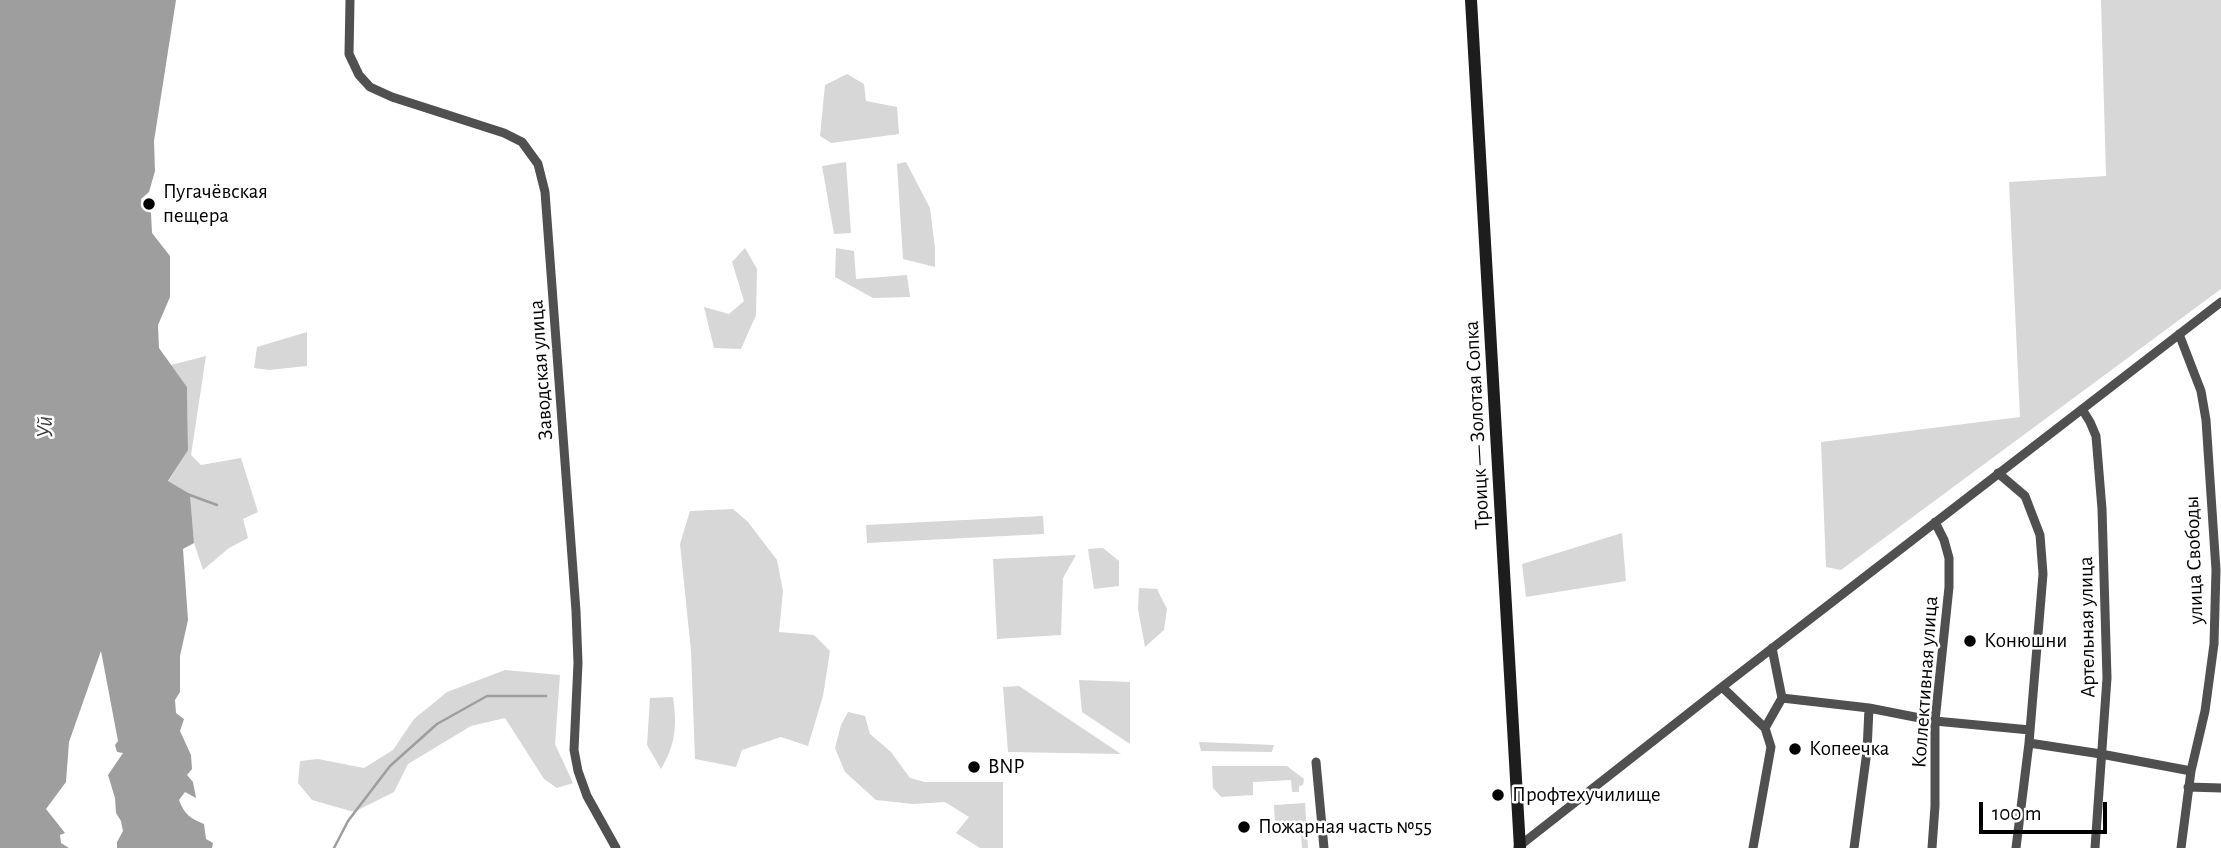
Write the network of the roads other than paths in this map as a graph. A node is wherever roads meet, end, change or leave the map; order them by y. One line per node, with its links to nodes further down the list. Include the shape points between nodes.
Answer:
1 (350, 0): 22 (street, Заводская улица, via 349,54 370,87 504,133 522,142 538,163 545,192 576,611 574,750 587,796)
2 (1471, 0): 21 (street, Троицк — Золотая Сопка)
3 (2221, 302): 4 (street)
4 (2179, 334): 5 (street); 18 (street, улица Свободы, via 2203,400 2216,570 2214,644)
5 (2082, 409): 6 (street); 16 (street, Артельная улица, via 2096,436 2102,509 2107,678)
6 (1998, 473): 7 (street); 14 (street, via 2025,496 2040,535 2043,575)
7 (1935, 522): 8 (street); 12 (street, Коллективная улица, via 1949,558 1949,587)
8 (1772, 648): 9 (street); 10 (street)
9 (1722, 687): 13 (street); 21 (street)
10 (1782, 698): 11 (street); 13 (street)
11 (1869, 708): 12 (street); 25 (street)
12 (1935, 721): 14 (street); 26 (street, Коллективная улица)
13 (1765, 728): 24 (street, via 1771,747)
14 (2030, 730): 15 (street)
15 (2029, 743): 16 (street); 27 (street)
16 (2101, 754): 18 (street); 28 (street, Артельная улица)
17 (1316, 762): 23 (street)
18 (2191, 771): 19 (street, улица Свободы)
19 (2188, 787): 20 (street); 29 (street, улица Свободы)
20 (2221, 788)
21 (1520, 847)
22 (616, 848)
23 (1324, 848)
24 (1753, 848)
25 (1854, 848)
26 (1932, 848)
27 (2016, 848)
28 (2095, 848)
29 (2181, 848)

